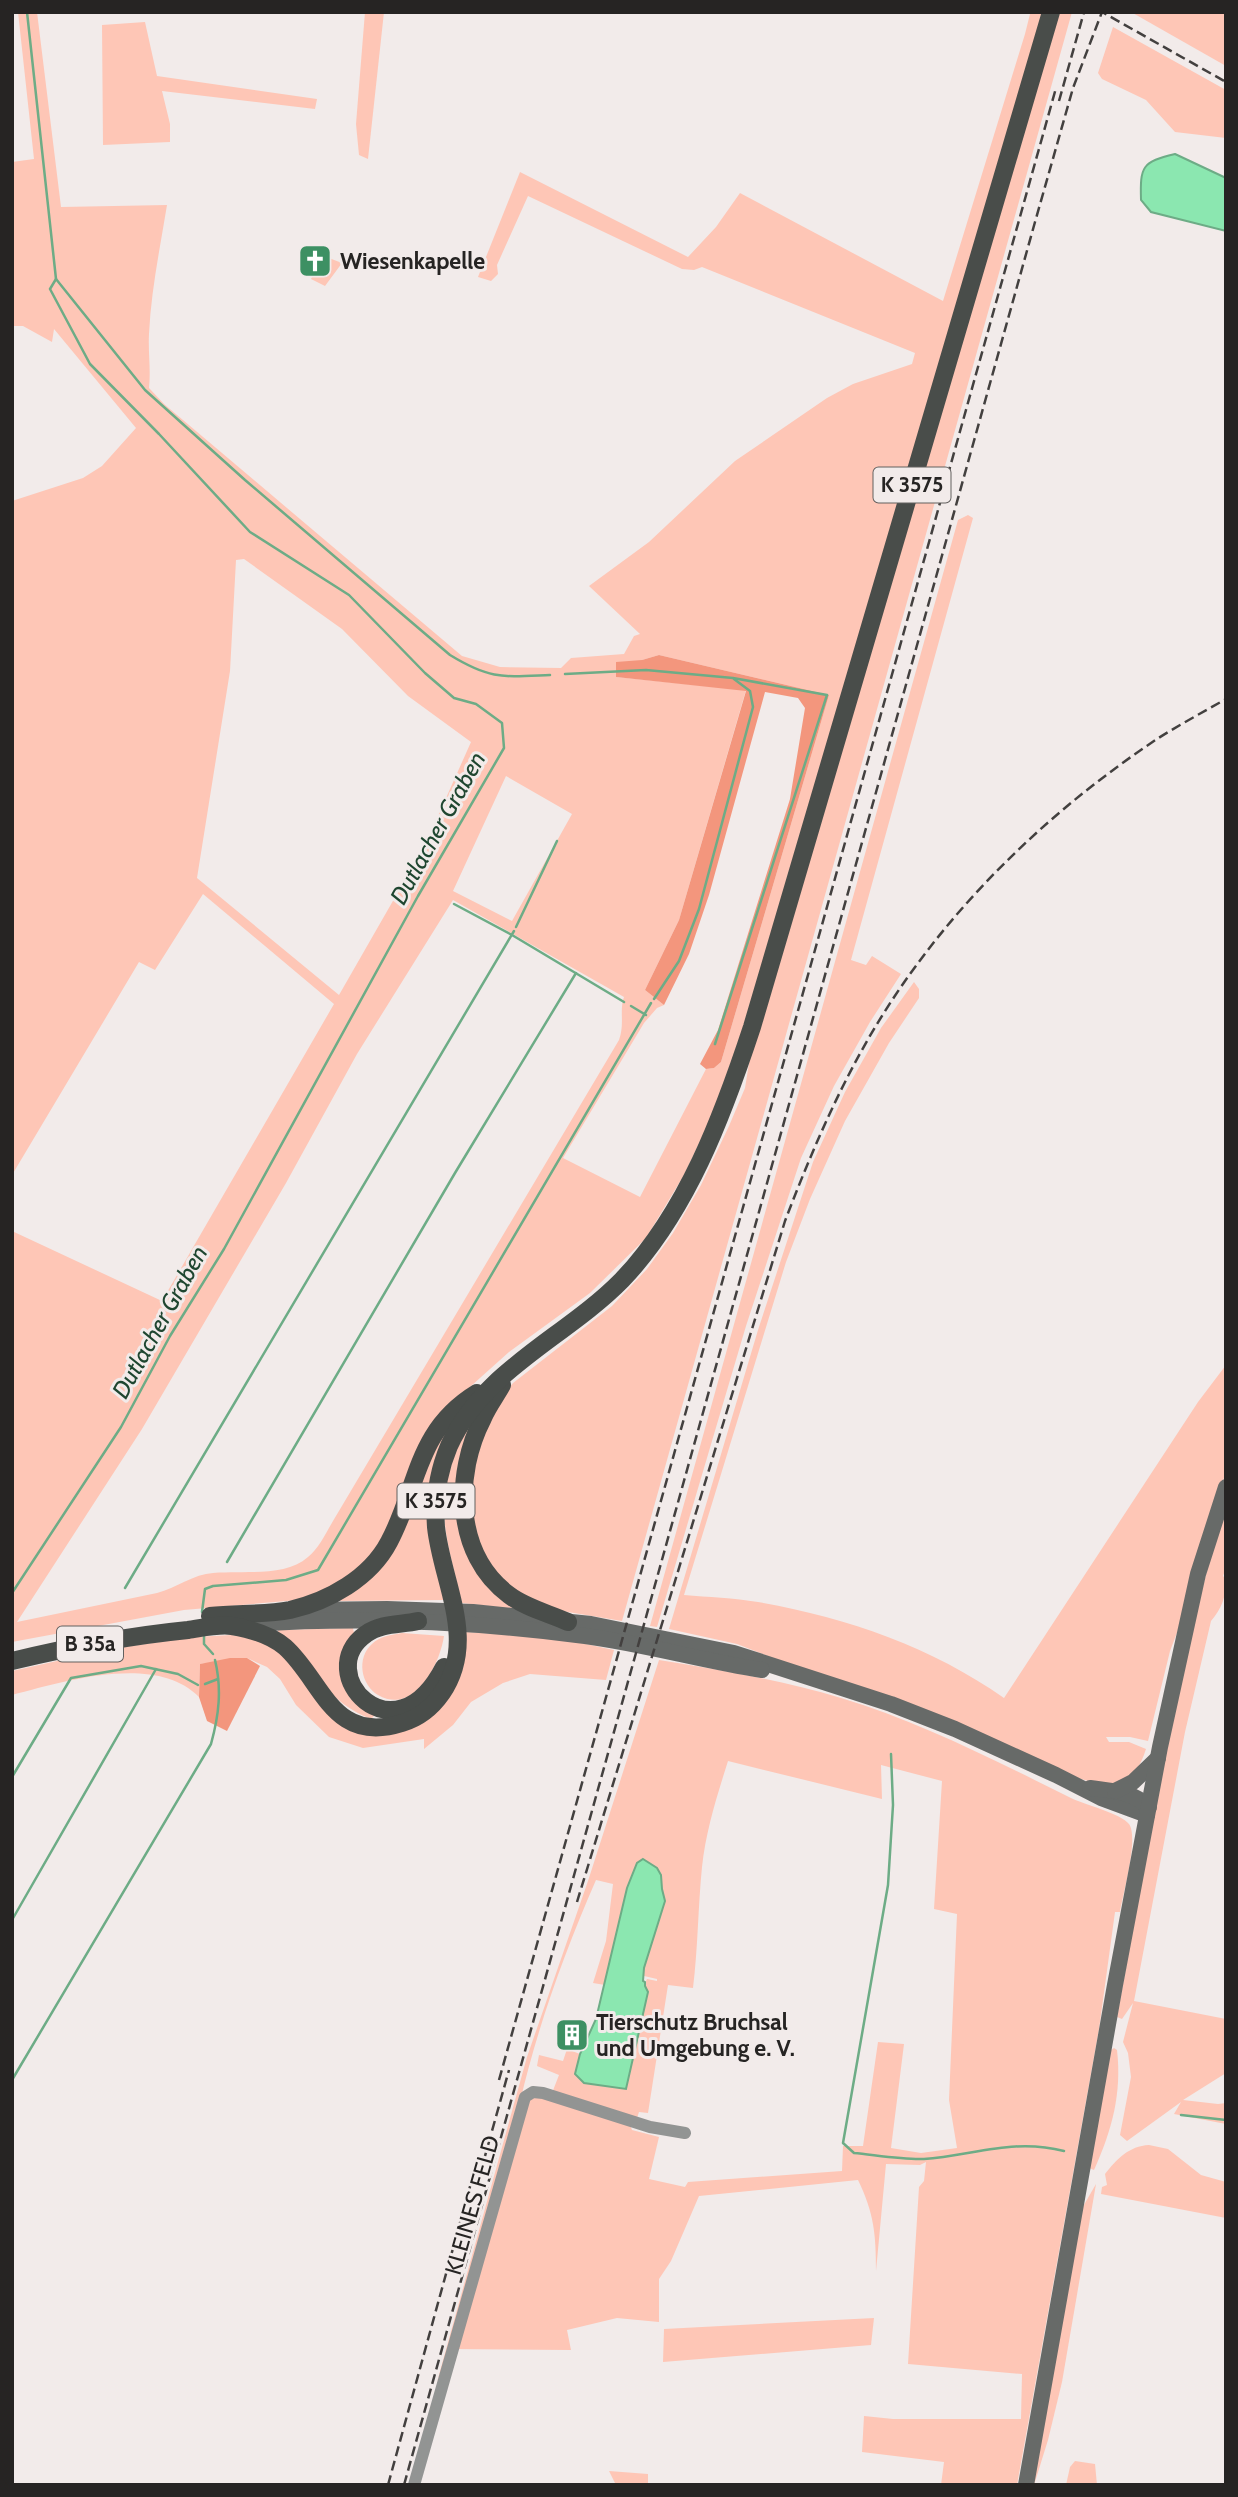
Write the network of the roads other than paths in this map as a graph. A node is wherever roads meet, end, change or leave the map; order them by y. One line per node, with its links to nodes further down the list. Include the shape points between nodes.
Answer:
1 (1051, 12): 2 (main road, K 3575, via 733,1084 691,1180 651,1243 597,1303)
2 (510, 1368): 3 (main road, K 3575); 7 (main road, via 482,1419 468,1457 463,1497 466,1526 477,1556 495,1583 525,1605)
3 (495, 1382): 5 (main road, via 462,1402 431,1439 389,1542 369,1570 340,1591); 9 (main road, K 3575, via 456,1432 436,1487 437,1529 455,1615)
4 (1226, 1487): 14 (main road, via 1198,1574)
5 (289, 1610): 6 (main road, B 35a); 8 (main road, B 35a)
6 (431, 1618): 8 (main road, B 35a); 9 (main road, B 35a); 9 (main road, via 377,1628 359,1639 349,1658 350,1678 368,1704 390,1711 413,1704 437,1679)
7 (568, 1622): 9 (main road, B 35a); 11 (main road, B 35a)
8 (219, 1623): 9 (main road, via 260,1633 285,1647 335,1710 373,1727 402,1723 437,1699 455,1671); 10 (main road, B 35a)
9 (467, 1623): 11 (main road, B 35a)
10 (167, 1627): 12 (main road, B 35a, via 111,1630); 13 (main road, B 35a)
11 (588, 1630): 15 (main road, B 35a, via 772,1664 955,1729)
12 (12, 1650)
13 (12, 1661)
14 (1158, 1758): 16 (main road, via 1133,1782); 17 (main road)
15 (1082, 1787): 16 (main road, B 35a); 17 (main road, B 35a, via 1101,1798)
16 (1115, 1791): 17 (main road, B 35a, via 1135,1797)
17 (1148, 1811): 20 (main road)
18 (685, 2133): 19 (street, KLEINES FELD, via 650,2127 543,2093 525,2097)
19 (414, 2485)
20 (1026, 2485)

